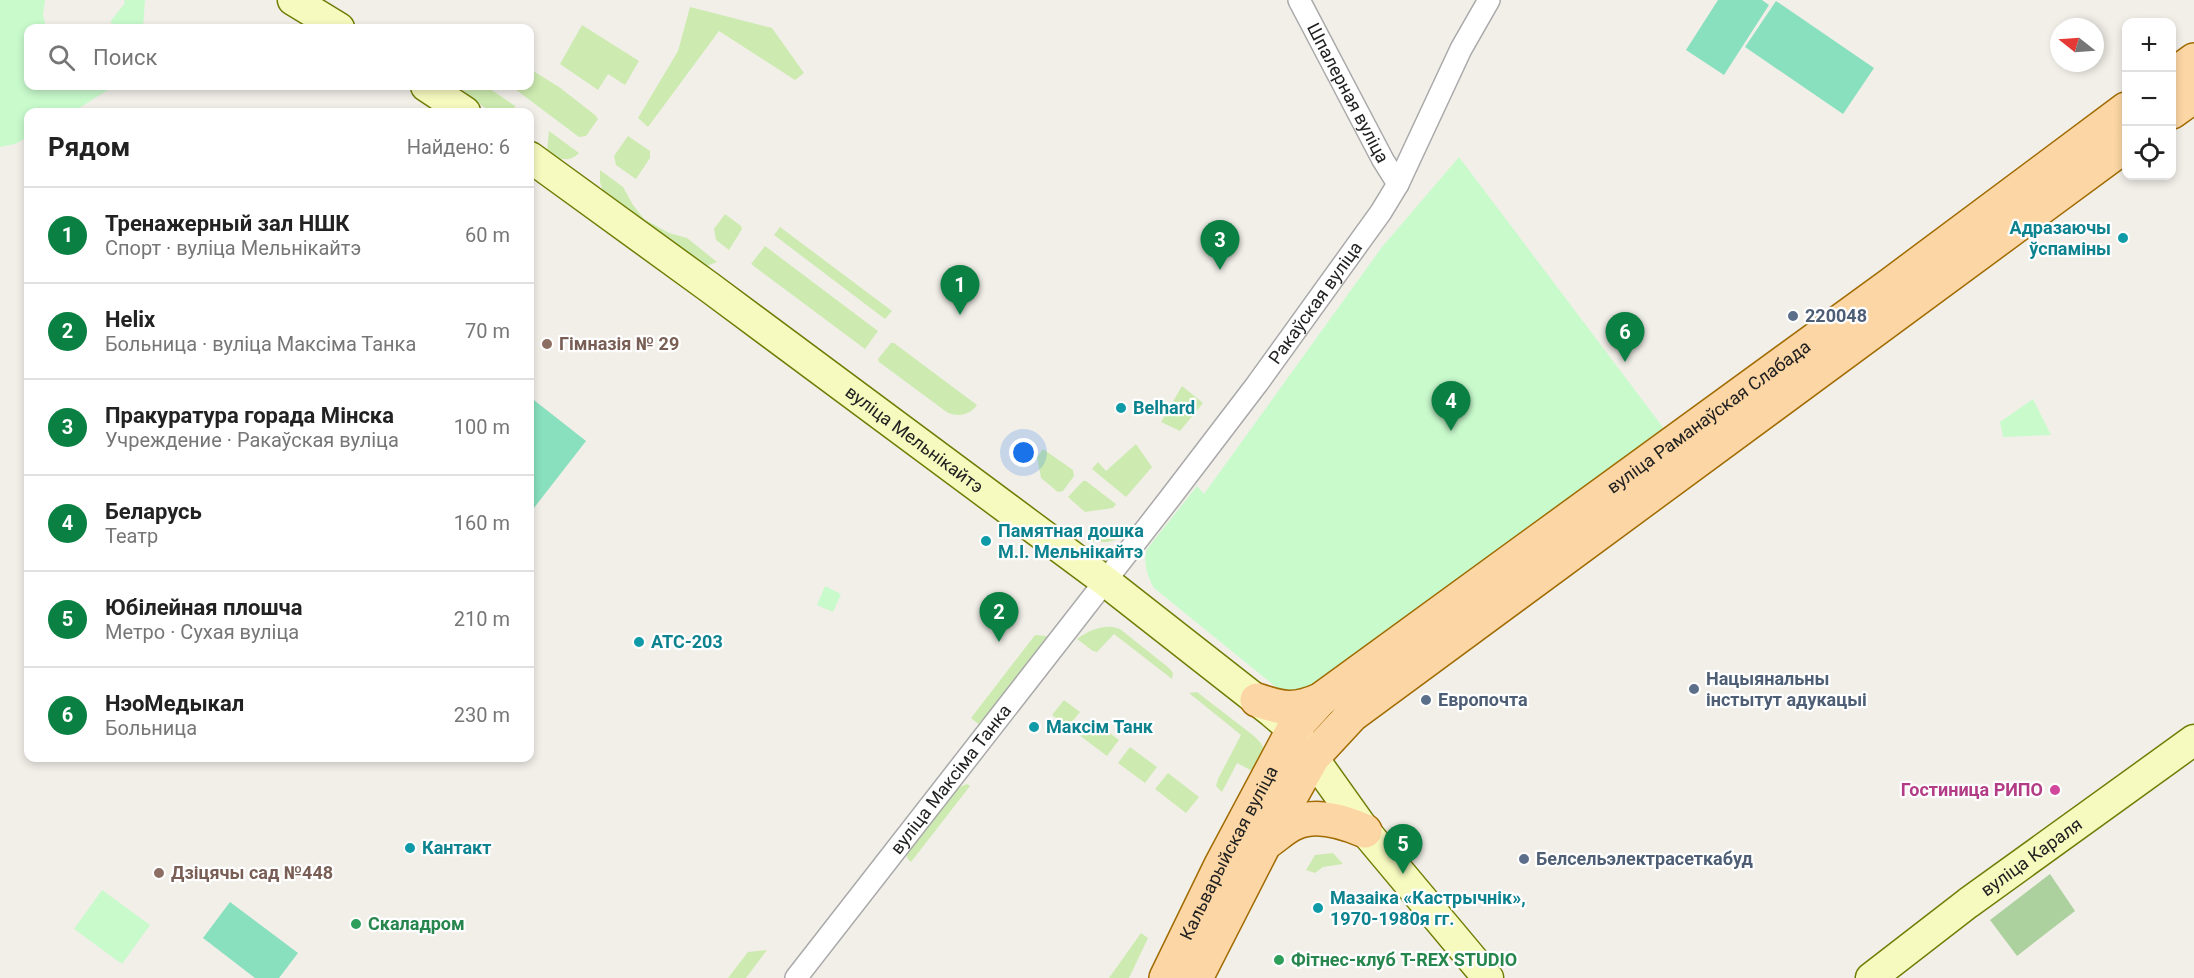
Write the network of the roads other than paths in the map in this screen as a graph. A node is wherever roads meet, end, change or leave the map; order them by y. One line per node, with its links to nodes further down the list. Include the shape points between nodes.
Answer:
1 (293, 0): 4 (main road)
2 (1299, 0): 14 (street, Шпалерная вуліца)
3 (1489, 0): 14 (street, Ракаўская вуліца, via 1450,69)
4 (332, 24)
5 (2194, 60): 6 (main road)
6 (2176, 73)
7 (432, 90): 9 (main road)
8 (2194, 96): 10 (main road)
9 (459, 108)
10 (2176, 109)
11 (2122, 113): 17 (main road, вуліца Раманаўская Слабада)
12 (2122, 149): 20 (main road, вуліца Раманаўская Слабада, via 1352,714)
13 (534, 160): 15 (main road, вуліца Мельнікайтэ)
14 (1398, 184): 15 (street, Ракаўская вуліца, via 1257,384)
15 (1105, 580): 16 (main road, вуліца Мельнікайтэ); 23 (street, вуліца Максіма Танка)
16 (1257, 700): 17 (main road, via 1283,708); 18 (main road, вуліца Мельнікайтэ)
17 (1320, 700): 18 (main road, вуліца Раманаўская Слабада)
18 (1293, 730): 20 (main road, вуліца Мельнікайтэ); 24 (main road, Кальварыйская вуліца)
19 (2194, 740): 27 (main road, вуліца Караля)
20 (1312, 757): 21 (main road, вуліца Мельнікайтэ); 22 (main road, Кальварыйская вуліца)
21 (1365, 831): 22 (main road, via 1309,818 1293,823); 26 (main road, вуліца Мельнікайтэ)
22 (1265, 843): 25 (main road, Кальварыйская вуліца)
23 (796, 978)
24 (1166, 978)
25 (1196, 978)
26 (1488, 978)
27 (1871, 978)

